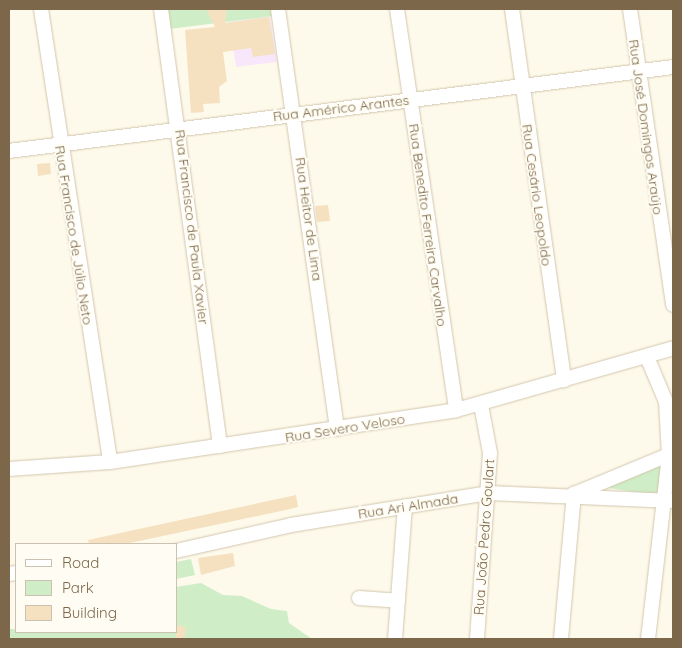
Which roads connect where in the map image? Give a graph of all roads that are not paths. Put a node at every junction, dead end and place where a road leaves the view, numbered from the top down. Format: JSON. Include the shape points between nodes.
{"nodes":[{"id":1,"x":41,"y":9,"type":"edge"},
{"id":2,"x":161,"y":9,"type":"edge"},
{"id":3,"x":278,"y":9,"type":"edge"},
{"id":4,"x":397,"y":9,"type":"edge"},
{"id":5,"x":512,"y":9,"type":"edge"},
{"id":6,"x":630,"y":9,"type":"edge"},
{"id":7,"x":673,"y":67,"type":"edge"},
{"id":8,"x":636,"y":71,"type":"junction"},
{"id":9,"x":520,"y":85,"type":"junction"},
{"id":10,"x":410,"y":99,"type":"junction"},
{"id":11,"x":294,"y":113,"type":"junction"},
{"id":12,"x":179,"y":128,"type":"junction"},
{"id":13,"x":60,"y":145,"type":"junction"},
{"id":14,"x":9,"y":152,"type":"edge"},
{"id":15,"x":673,"y":305,"type":"edge"},
{"id":16,"x":673,"y":348,"type":"edge"},
{"id":17,"x":647,"y":357,"type":"junction"},
{"id":18,"x":564,"y":380,"type":"junction"},
{"id":19,"x":481,"y":405,"type":"junction"},
{"id":20,"x":456,"y":410,"type":"junction"},
{"id":21,"x":336,"y":429,"type":"junction"},
{"id":22,"x":220,"y":446,"type":"junction"},
{"id":23,"x":671,"y":454,"type":"edge"},
{"id":24,"x":110,"y":462,"type":"junction"},
{"id":25,"x":9,"y":468,"type":"edge"},
{"id":26,"x":489,"y":493,"type":"junction"},
{"id":27,"x":574,"y":494,"type":"junction"},
{"id":28,"x":669,"y":501,"type":"edge"},
{"id":29,"x":404,"y":506,"type":"junction"},
{"id":30,"x":178,"y":551,"type":"edge"},
{"id":31,"x":359,"y":598,"type":"dead end"},
{"id":32,"x":398,"y":601,"type":"junction"},
{"id":33,"x":395,"y":639,"type":"edge"},
{"id":34,"x":478,"y":639,"type":"edge"},
{"id":35,"x":561,"y":639,"type":"edge"},
{"id":36,"x":648,"y":639,"type":"edge"}],
"edges":[{"from":1,"to":13,"type":"street","name":"Rua Francisco de Júlio Neto"},
{"from":2,"to":12,"type":"street","name":"Rua Francisco de Paula Xavier"},
{"from":3,"to":11,"type":"street","name":"Rua Heitor de Lima"},
{"from":4,"to":10,"type":"street","name":"Rua Benedito Ferreira Carvalho"},
{"from":5,"to":9,"type":"street","name":"Rua Cesário Leopoldo"},
{"from":6,"to":8,"type":"street","name":"Rua José Domingos Araújo"},
{"from":7,"to":8,"type":"street","name":"Rua Américo Arantes"},
{"from":8,"to":9,"type":"street","name":"Rua Américo Arantes"},
{"from":8,"to":15,"type":"street","name":"Rua José Domingos Araújo"},
{"from":9,"to":10,"type":"street","name":"Rua Américo Arantes"},
{"from":9,"to":18,"type":"street","name":"Rua Cesário Leopoldo"},
{"from":10,"to":11,"type":"street","name":"Rua Américo Arantes"},
{"from":10,"to":20,"type":"street","name":"Rua Benedito Ferreira Carvalho"},
{"from":11,"to":12,"type":"street","name":"Rua Américo Arantes"},
{"from":11,"to":21,"type":"street","name":"Rua Heitor de Lima"},
{"from":12,"to":13,"type":"street","name":"Rua Américo Arantes"},
{"from":12,"to":22,"type":"street","name":"Rua Francisco de Paula Xavier"},
{"from":13,"to":14,"type":"street","name":"Rua Américo Arantes"},
{"from":13,"to":24,"type":"street","name":"Rua Francisco de Júlio Neto"},
{"from":16,"to":17,"type":"street","name":"Rua Severo Veloso"},
{"from":17,"to":18,"type":"street","name":"Rua Severo Veloso"},
{"from":17,"to":23,"type":"street","via":[[666,402]]},
{"from":18,"to":19,"type":"street","name":"Rua Severo Veloso"},
{"from":19,"to":20,"type":"street","name":"Rua Severo Veloso"},
{"from":19,"to":26,"type":"street","name":"Rua João Pedro Goulart","via":[[490,453]]},
{"from":20,"to":21,"type":"street","name":"Rua Severo Veloso"},
{"from":21,"to":22,"type":"street","name":"Rua Severo Veloso"},
{"from":22,"to":24,"type":"street","name":"Rua Severo Veloso"},
{"from":23,"to":27,"type":"street"},
{"from":23,"to":28,"type":"street"},
{"from":24,"to":25,"type":"street","name":"Rua Severo Veloso"},
{"from":26,"to":27,"type":"street","name":"Rua Ari Almada"},
{"from":26,"to":29,"type":"street","name":"Rua Ari Almada"},
{"from":26,"to":34,"type":"street","name":"Rua João Pedro Goulart"},
{"from":27,"to":28,"type":"street","name":"Rua Ari Almada"},
{"from":27,"to":35,"type":"street"},
{"from":28,"to":36,"type":"street"},
{"from":29,"to":30,"type":"street","name":"Rua Ari Almada"},
{"from":29,"to":32,"type":"street"},
{"from":31,"to":32,"type":"street"},
{"from":32,"to":33,"type":"street"}]}
